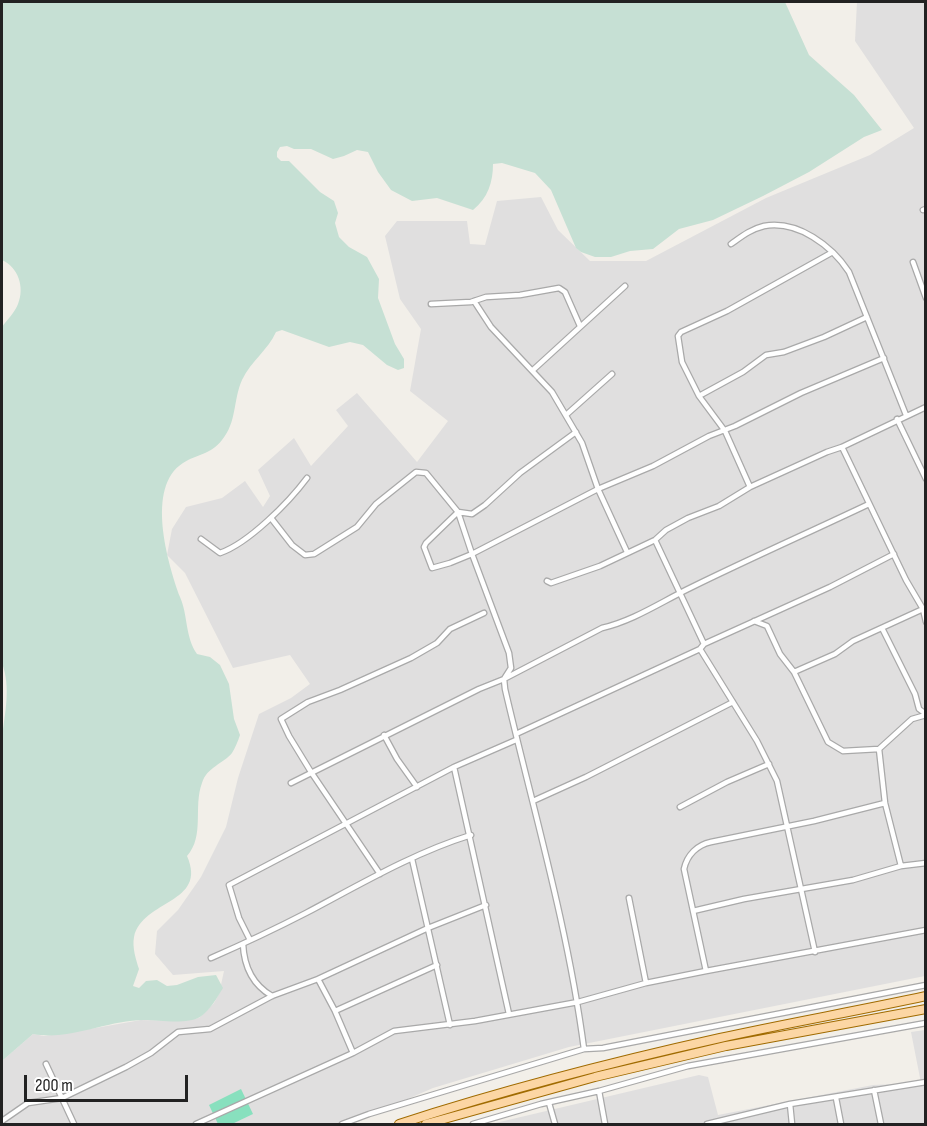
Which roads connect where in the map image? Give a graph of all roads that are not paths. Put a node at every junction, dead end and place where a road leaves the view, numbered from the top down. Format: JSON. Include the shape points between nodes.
{"nodes":[{"id":1,"x":731,"y":244,"type":"dead end"},
{"id":2,"x":831,"y":253,"type":"junction"},
{"id":3,"x":913,"y":262,"type":"dead end"},
{"id":4,"x":625,"y":286,"type":"dead end"},
{"id":5,"x":926,"y":298,"type":"edge"},
{"id":6,"x":474,"y":301,"type":"junction"},
{"id":7,"x":431,"y":304,"type":"dead end"},
{"id":8,"x":867,"y":317,"type":"junction"},
{"id":9,"x":580,"y":326,"type":"junction"},
{"id":10,"x":884,"y":358,"type":"junction"},
{"id":11,"x":533,"y":370,"type":"junction"},
{"id":12,"x":612,"y":374,"type":"dead end"},
{"id":13,"x":699,"y":396,"type":"junction"},
{"id":14,"x":926,"y":407,"type":"edge"},
{"id":15,"x":566,"y":415,"type":"junction"},
{"id":16,"x":906,"y":415,"type":"junction"},
{"id":17,"x":897,"y":419,"type":"junction"},
{"id":18,"x":725,"y":431,"type":"junction"},
{"id":19,"x":576,"y":432,"type":"junction"},
{"id":20,"x":842,"y":447,"type":"junction"},
{"id":21,"x":307,"y":478,"type":"dead end"},
{"id":22,"x":926,"y":479,"type":"edge"},
{"id":23,"x":750,"y":487,"type":"junction"},
{"id":24,"x":598,"y":489,"type":"junction"},
{"id":25,"x":869,"y":504,"type":"junction"},
{"id":26,"x":458,"y":512,"type":"junction"},
{"id":27,"x":271,"y":518,"type":"junction"},
{"id":28,"x":201,"y":539,"type":"dead end"},
{"id":29,"x":655,"y":540,"type":"junction"},
{"id":30,"x":627,"y":552,"type":"junction"},
{"id":31,"x":472,"y":554,"type":"junction"},
{"id":32,"x":894,"y":554,"type":"junction"},
{"id":33,"x":547,"y":581,"type":"dead end"},
{"id":34,"x":680,"y":593,"type":"junction"},
{"id":35,"x":923,"y":609,"type":"junction"},
{"id":36,"x":484,"y":613,"type":"dead end"},
{"id":37,"x":754,"y":621,"type":"junction"},
{"id":38,"x":926,"y":622,"type":"edge"},
{"id":39,"x":882,"y":628,"type":"junction"},
{"id":40,"x":704,"y":644,"type":"junction"},
{"id":41,"x":700,"y":649,"type":"junction"},
{"id":42,"x":794,"y":672,"type":"junction"},
{"id":43,"x":504,"y":679,"type":"junction"},
{"id":44,"x":733,"y":702,"type":"junction"},
{"id":45,"x":926,"y":714,"type":"edge"},
{"id":46,"x":384,"y":735,"type":"junction"},
{"id":47,"x":516,"y":737,"type":"junction"},
{"id":48,"x":879,"y":749,"type":"junction"},
{"id":49,"x":769,"y":764,"type":"junction"},
{"id":50,"x":454,"y":767,"type":"junction"},
{"id":51,"x":311,"y":772,"type":"junction"},
{"id":52,"x":291,"y":783,"type":"dead end"},
{"id":53,"x":417,"y":788,"type":"junction"},
{"id":54,"x":533,"y":801,"type":"junction"},
{"id":55,"x":885,"y":803,"type":"junction"},
{"id":56,"x":680,"y":807,"type":"dead end"},
{"id":57,"x":346,"y":823,"type":"junction"},
{"id":58,"x":787,"y":826,"type":"junction"},
{"id":59,"x":471,"y":835,"type":"junction"},
{"id":60,"x":412,"y":860,"type":"junction"},
{"id":61,"x":926,"y":863,"type":"edge"},
{"id":62,"x":901,"y":866,"type":"junction"},
{"id":63,"x":380,"y":874,"type":"junction"},
{"id":64,"x":802,"y":888,"type":"junction"},
{"id":65,"x":629,"y":898,"type":"dead end"},
{"id":66,"x":486,"y":905,"type":"junction"},
{"id":67,"x":693,"y":911,"type":"junction"},
{"id":68,"x":428,"y":928,"type":"junction"},
{"id":69,"x":926,"y":930,"type":"edge"},
{"id":70,"x":250,"y":940,"type":"junction"},
{"id":71,"x":243,"y":944,"type":"junction"},
{"id":72,"x":815,"y":952,"type":"junction"},
{"id":73,"x":211,"y":958,"type":"dead end"},
{"id":74,"x":436,"y":965,"type":"junction"},
{"id":75,"x":706,"y":971,"type":"junction"},
{"id":76,"x":318,"y":979,"type":"junction"},
{"id":77,"x":646,"y":983,"type":"junction"},
{"id":78,"x":926,"y":984,"type":"edge"},
{"id":79,"x":272,"y":996,"type":"junction"},
{"id":80,"x":926,"y":996,"type":"edge"},
{"id":81,"x":578,"y":1002,"type":"junction"},
{"id":82,"x":926,"y":1009,"type":"edge"},
{"id":83,"x":335,"y":1011,"type":"junction"},
{"id":84,"x":509,"y":1014,"type":"junction"},
{"id":85,"x":926,"y":1023,"type":"edge"},
{"id":86,"x":450,"y":1025,"type":"junction"},
{"id":87,"x":584,"y":1049,"type":"junction"},
{"id":88,"x":353,"y":1053,"type":"junction"},
{"id":89,"x":46,"y":1064,"type":"dead end"},
{"id":90,"x":633,"y":1068,"type":"junction"},
{"id":91,"x":636,"y":1081,"type":"junction"},
{"id":92,"x":926,"y":1082,"type":"edge"},
{"id":93,"x":874,"y":1090,"type":"junction"},
{"id":94,"x":599,"y":1091,"type":"junction"},
{"id":95,"x":62,"y":1098,"type":"junction"},
{"id":96,"x":836,"y":1098,"type":"junction"},
{"id":97,"x":549,"y":1103,"type":"junction"},
{"id":98,"x":790,"y":1104,"type":"junction"},
{"id":99,"x":2,"y":1121,"type":"edge"},
{"id":100,"x":472,"y":1124,"type":"edge"},
{"id":101,"x":74,"y":1125,"type":"edge"},
{"id":102,"x":196,"y":1125,"type":"edge"},
{"id":103,"x":342,"y":1125,"type":"edge"},
{"id":104,"x":399,"y":1125,"type":"edge"},
{"id":105,"x":426,"y":1125,"type":"edge"},
{"id":106,"x":555,"y":1125,"type":"edge"},
{"id":107,"x":605,"y":1125,"type":"edge"},
{"id":108,"x":707,"y":1125,"type":"edge"},
{"id":109,"x":792,"y":1125,"type":"edge"},
{"id":110,"x":841,"y":1125,"type":"edge"},
{"id":111,"x":881,"y":1125,"type":"edge"}],
"edges":[{"from":1,"to":2,"type":"street","via":[[757,228],[775,226],[804,232],[820,240]]},
{"from":2,"to":8,"type":"street","via":[[849,272]]},
{"from":2,"to":13,"type":"street","via":[[681,332],[678,336],[682,362]]},
{"from":3,"to":5,"type":"street"},
{"from":4,"to":9,"type":"street"},
{"from":6,"to":7,"type":"street"},
{"from":6,"to":9,"type":"street","via":[[559,288],[565,292]]},
{"from":6,"to":11,"type":"street","via":[[491,327]]},
{"from":8,"to":10,"type":"street"},
{"from":8,"to":13,"type":"street","via":[[824,337],[766,355]]},
{"from":9,"to":11,"type":"street"},
{"from":10,"to":16,"type":"street"},
{"from":10,"to":18,"type":"street"},
{"from":11,"to":15,"type":"street"},
{"from":12,"to":15,"type":"street"},
{"from":13,"to":18,"type":"street"},
{"from":14,"to":16,"type":"street"},
{"from":15,"to":19,"type":"street"},
{"from":16,"to":17,"type":"street"},
{"from":17,"to":20,"type":"street"},
{"from":17,"to":22,"type":"street"},
{"from":18,"to":23,"type":"street"},
{"from":18,"to":24,"type":"street"},
{"from":19,"to":24,"type":"street"},
{"from":19,"to":26,"type":"street","via":[[472,514]]},
{"from":20,"to":23,"type":"street"},
{"from":20,"to":25,"type":"street"},
{"from":21,"to":27,"type":"street"},
{"from":23,"to":29,"type":"street","via":[[666,530]]},
{"from":24,"to":30,"type":"street"},
{"from":24,"to":31,"type":"street"},
{"from":25,"to":32,"type":"street"},
{"from":25,"to":34,"type":"street"},
{"from":26,"to":27,"type":"street","via":[[426,473],[416,472],[376,504],[357,527],[314,554],[305,555],[292,545]]},
{"from":26,"to":31,"type":"street"},
{"from":26,"to":31,"type":"street","via":[[425,543],[424,549],[433,568]]},
{"from":27,"to":28,"type":"street","via":[[221,553]]},
{"from":29,"to":30,"type":"street"},
{"from":29,"to":34,"type":"street"},
{"from":30,"to":33,"type":"street","via":[[600,566],[551,583]]},
{"from":31,"to":43,"type":"street","via":[[508,653],[511,668]]},
{"from":32,"to":35,"type":"street"},
{"from":32,"to":37,"type":"street"},
{"from":34,"to":40,"type":"street"},
{"from":34,"to":43,"type":"street"},
{"from":35,"to":38,"type":"street"},
{"from":35,"to":39,"type":"street"},
{"from":36,"to":51,"type":"street","via":[[450,629],[434,645],[411,658],[282,717]]},
{"from":37,"to":40,"type":"street"},
{"from":37,"to":42,"type":"street","via":[[767,626]]},
{"from":39,"to":42,"type":"street"},
{"from":39,"to":45,"type":"street","via":[[919,709]]},
{"from":40,"to":41,"type":"street"},
{"from":41,"to":44,"type":"street"},
{"from":41,"to":47,"type":"street"},
{"from":42,"to":48,"type":"street","via":[[828,742],[843,752]]},
{"from":43,"to":46,"type":"street"},
{"from":43,"to":47,"type":"street"},
{"from":44,"to":49,"type":"street"},
{"from":44,"to":54,"type":"street"},
{"from":45,"to":48,"type":"street","via":[[912,719]]},
{"from":46,"to":51,"type":"street"},
{"from":46,"to":53,"type":"street"},
{"from":47,"to":50,"type":"street"},
{"from":47,"to":54,"type":"street"},
{"from":48,"to":55,"type":"street"},
{"from":49,"to":56,"type":"street"},
{"from":49,"to":58,"type":"street"},
{"from":50,"to":53,"type":"street"},
{"from":50,"to":59,"type":"street"},
{"from":51,"to":52,"type":"street"},
{"from":51,"to":57,"type":"street"},
{"from":53,"to":57,"type":"street"},
{"from":54,"to":81,"type":"street"},
{"from":55,"to":58,"type":"street"},
{"from":55,"to":62,"type":"street"},
{"from":57,"to":63,"type":"street"},
{"from":57,"to":70,"type":"street","via":[[229,885]]},
{"from":58,"to":64,"type":"street"},
{"from":58,"to":67,"type":"street","via":[[703,843],[696,848],[684,869]]},
{"from":59,"to":60,"type":"street"},
{"from":59,"to":66,"type":"street"},
{"from":60,"to":63,"type":"street"},
{"from":60,"to":68,"type":"street"},
{"from":61,"to":62,"type":"street"},
{"from":62,"to":64,"type":"street","via":[[853,880]]},
{"from":63,"to":70,"type":"street"},
{"from":64,"to":67,"type":"street"},
{"from":64,"to":72,"type":"street"},
{"from":65,"to":77,"type":"street"},
{"from":66,"to":68,"type":"street"},
{"from":66,"to":84,"type":"street"},
{"from":67,"to":75,"type":"street"},
{"from":68,"to":74,"type":"street"},
{"from":68,"to":76,"type":"street"},
{"from":69,"to":72,"type":"street"},
{"from":70,"to":71,"type":"street"},
{"from":71,"to":73,"type":"street"},
{"from":71,"to":79,"type":"street","via":[[252,976],[260,989]]},
{"from":72,"to":75,"type":"street"},
{"from":74,"to":83,"type":"street"},
{"from":74,"to":86,"type":"street"},
{"from":75,"to":77,"type":"street"},
{"from":76,"to":79,"type":"street"},
{"from":76,"to":83,"type":"street"},
{"from":77,"to":81,"type":"street"},
{"from":78,"to":87,"type":"street"},
{"from":79,"to":95,"type":"street","via":[[210,1029],[182,1030],[130,1065]]},
{"from":80,"to":104,"type":"main road","via":[[627,1059]]},
{"from":81,"to":84,"type":"street"},
{"from":81,"to":87,"type":"street"},
{"from":82,"to":90,"type":"main road","via":[[726,1046]]},
{"from":83,"to":88,"type":"street"},
{"from":84,"to":86,"type":"street"},
{"from":85,"to":91,"type":"street","via":[[703,1063]]},
{"from":86,"to":88,"type":"street","via":[[394,1031]]},
{"from":87,"to":103,"type":"street"},
{"from":88,"to":102,"type":"street"},
{"from":89,"to":95,"type":"street"},
{"from":90,"to":91,"type":"street"},
{"from":90,"to":105,"type":"main road"},
{"from":91,"to":94,"type":"street"},
{"from":92,"to":93,"type":"street"},
{"from":93,"to":96,"type":"street"},
{"from":93,"to":111,"type":"street"},
{"from":94,"to":97,"type":"street"},
{"from":94,"to":107,"type":"street"},
{"from":95,"to":99,"type":"street","via":[[28,1103]]},
{"from":95,"to":101,"type":"street"},
{"from":96,"to":98,"type":"street"},
{"from":96,"to":110,"type":"street"},
{"from":97,"to":100,"type":"street"},
{"from":97,"to":106,"type":"street"},
{"from":98,"to":108,"type":"street"},
{"from":98,"to":109,"type":"street"}]}
